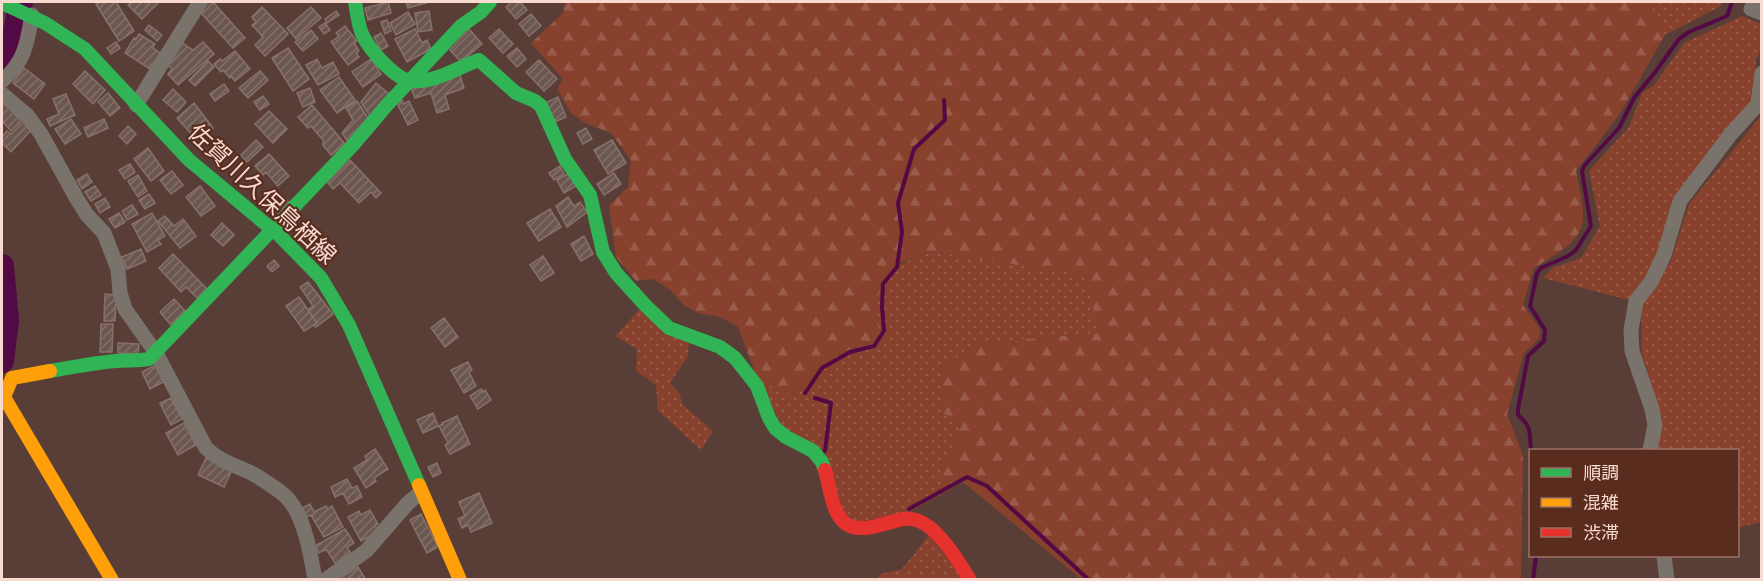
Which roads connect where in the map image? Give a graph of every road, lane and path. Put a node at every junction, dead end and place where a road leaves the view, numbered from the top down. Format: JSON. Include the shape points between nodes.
{"nodes":[{"id":1,"x":200,"y":2,"type":"edge"},
{"id":2,"x":355,"y":2,"type":"edge"},
{"id":3,"x":490,"y":2,"type":"edge"},
{"id":4,"x":1754,"y":2,"type":"edge"},
{"id":5,"x":2,"y":3,"type":"edge"},
{"id":6,"x":1761,"y":14,"type":"edge"},
{"id":7,"x":32,"y":15,"type":"junction"},
{"id":8,"x":1761,"y":73,"type":"edge"},
{"id":9,"x":2,"y":81,"type":"edge"},
{"id":10,"x":410,"y":81,"type":"junction"},
{"id":11,"x":2,"y":94,"type":"edge"},
{"id":12,"x":136,"y":105,"type":"junction"},
{"id":13,"x":273,"y":229,"type":"junction"},
{"id":14,"x":156,"y":353,"type":"junction"},
{"id":15,"x":1650,"y":449,"type":"edge"},
{"id":16,"x":421,"y":492,"type":"junction"},
{"id":17,"x":1664,"y":557,"type":"edge"},
{"id":18,"x":112,"y":579,"type":"edge"},
{"id":19,"x":315,"y":579,"type":"edge"},
{"id":20,"x":325,"y":579,"type":"edge"},
{"id":21,"x":460,"y":579,"type":"edge"},
{"id":22,"x":970,"y":579,"type":"edge"},
{"id":23,"x":1667,"y":579,"type":"edge"}],
"edges":[{"from":1,"to":12,"type":"street"},
{"from":2,"to":10,"type":"street","via":[[362,34],[370,47],[396,74]]},
{"from":3,"to":10,"type":"street","via":[[461,26]]},
{"from":4,"to":6,"type":"street","via":[[1751,9]]},
{"from":5,"to":7,"type":"street","name":"佐賀川久保鳥栖線"},
{"from":7,"to":9,"type":"street","via":[[26,49]]},
{"from":7,"to":12,"type":"street","name":"佐賀川久保鳥栖線","via":[[64,32],[84,49]]},
{"from":8,"to":15,"type":"street","via":[[1758,104],[1680,201],[1664,255],[1636,302],[1632,351],[1655,425]]},
{"from":10,"to":13,"type":"street"},
{"from":10,"to":22,"type":"street","via":[[439,76],[479,60],[518,94],[538,103],[564,158],[592,199],[605,258],[642,302],[668,327],[733,355],[757,387],[775,428],[822,461],[836,510],[850,527],[861,529],[908,518],[921,521],[963,566]]},
{"from":11,"to":14,"type":"street","via":[[27,115],[41,134],[76,199],[104,233],[118,269],[125,309]]},
{"from":12,"to":13,"type":"street","name":"佐賀川久保鳥栖線","via":[[206,176]]},
{"from":13,"to":14,"type":"street"},
{"from":13,"to":16,"type":"street","name":"佐賀川久保鳥栖線","via":[[298,252],[334,296]]},
{"from":14,"to":18,"type":"street","via":[[134,362],[84,365],[12,378],[4,398]]},
{"from":14,"to":19,"type":"street","via":[[206,448],[215,457],[280,491],[290,501],[310,551]]},
{"from":16,"to":20,"type":"street","via":[[366,551]]},
{"from":16,"to":21,"type":"street","name":"佐賀川久保鳥栖線"},
{"from":17,"to":23,"type":"street"}]}
